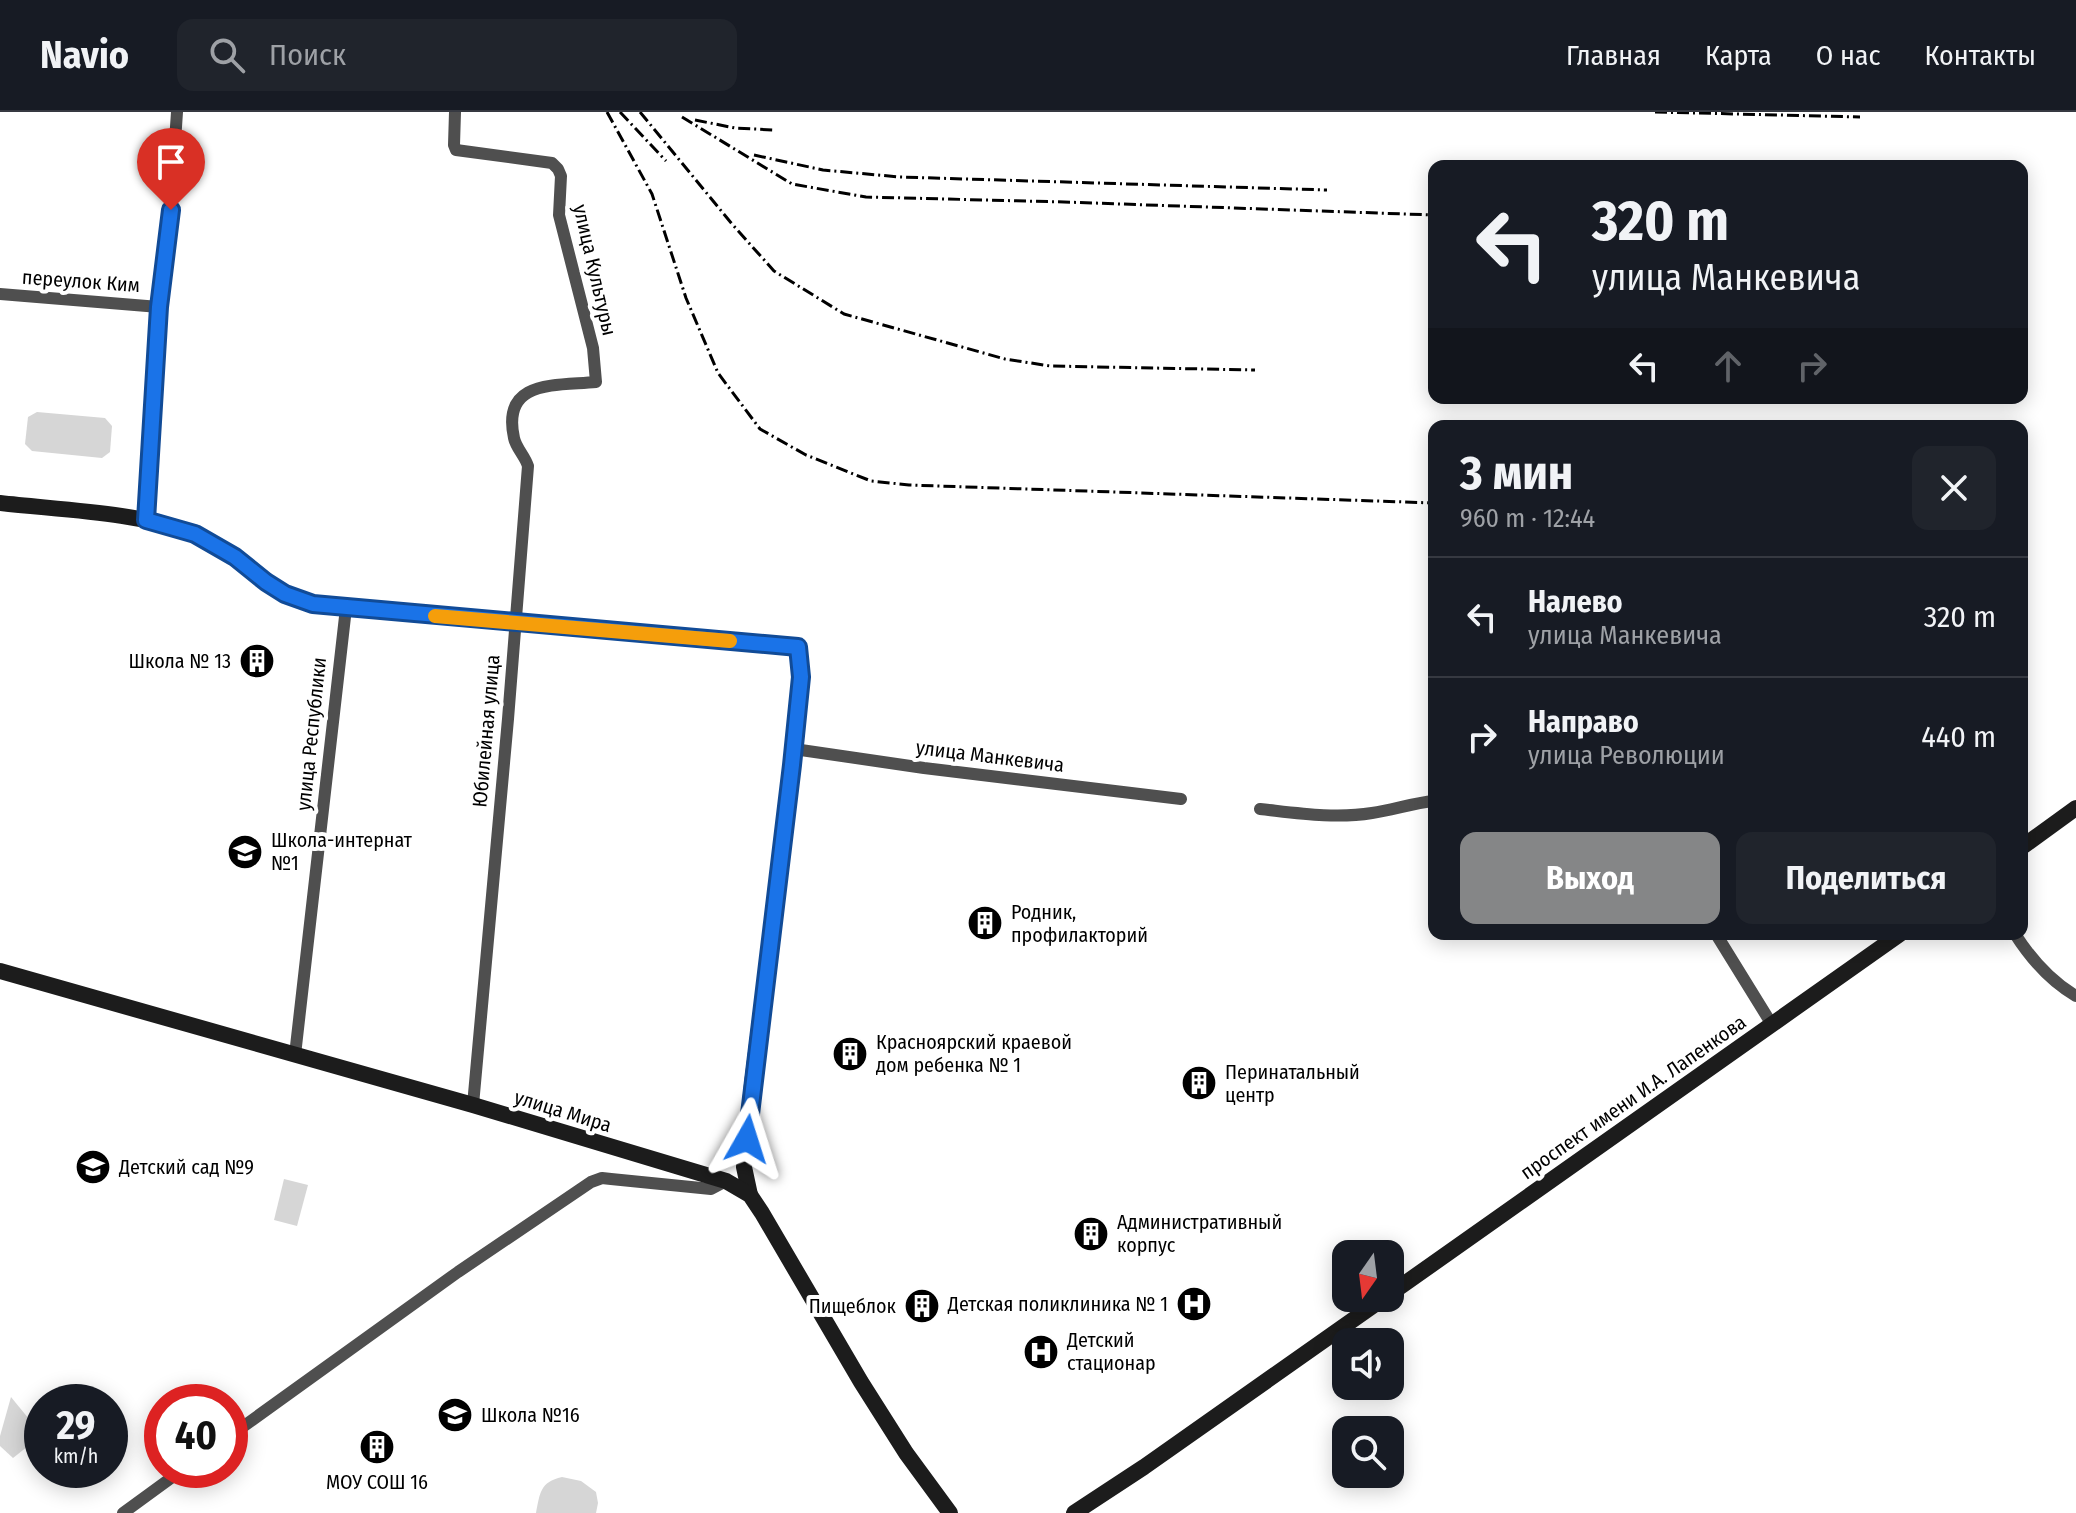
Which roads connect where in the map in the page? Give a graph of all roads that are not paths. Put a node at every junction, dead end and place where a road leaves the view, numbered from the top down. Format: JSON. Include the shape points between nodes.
{"nodes":[{"id":1,"x":177,"y":112,"type":"edge"},
{"id":2,"x":455,"y":112,"type":"edge"},
{"id":3,"x":0,"y":294,"type":"edge"},
{"id":4,"x":159,"y":307,"type":"junction"},
{"id":5,"x":550,"y":387,"type":"joint"},
{"id":6,"x":0,"y":503,"type":"edge"},
{"id":7,"x":146,"y":520,"type":"junction"},
{"id":8,"x":346,"y":608,"type":"junction"},
{"id":9,"x":515,"y":623,"type":"junction"},
{"id":10,"x":794,"y":749,"type":"junction"},
{"id":11,"x":1181,"y":799,"type":"dead end"},
{"id":12,"x":1428,"y":802,"type":"edge"},
{"id":13,"x":2076,"y":808,"type":"edge"},
{"id":14,"x":1260,"y":809,"type":"dead end"},
{"id":15,"x":2028,"y":843,"type":"edge"},
{"id":16,"x":1720,"y":940,"type":"edge"},
{"id":17,"x":1891,"y":940,"type":"edge"},
{"id":18,"x":2019,"y":940,"type":"edge"},
{"id":19,"x":0,"y":971,"type":"edge"},
{"id":20,"x":2076,"y":996,"type":"edge"},
{"id":21,"x":1771,"y":1023,"type":"junction"},
{"id":22,"x":295,"y":1055,"type":"junction"},
{"id":23,"x":473,"y":1105,"type":"junction"},
{"id":24,"x":726,"y":1181,"type":"junction"},
{"id":25,"x":750,"y":1195,"type":"junction"},
{"id":26,"x":1404,"y":1284,"type":"edge"},
{"id":27,"x":1364,"y":1312,"type":"edge"},
{"id":28,"x":248,"y":1423,"type":"edge"},
{"id":29,"x":157,"y":1488,"type":"edge"},
{"id":30,"x":123,"y":1513,"type":"edge"},
{"id":31,"x":950,"y":1513,"type":"edge"},
{"id":32,"x":1074,"y":1513,"type":"edge"}],
"edges":[{"from":1,"to":4,"type":"street"},
{"from":2,"to":5,"type":"street","name":"улица Культуры","via":[[456,150],[552,163],[561,176],[559,215],[593,348],[596,382]]},
{"from":3,"to":4,"type":"street","name":"переулок Ким"},
{"from":4,"to":7,"type":"street"},
{"from":5,"to":9,"type":"street","name":"Юбилейная улица","via":[[528,390],[514,407],[514,438],[528,466]]},
{"from":6,"to":7,"type":"street"},
{"from":7,"to":8,"type":"street","via":[[195,534],[285,594]]},
{"from":8,"to":9,"type":"street"},
{"from":8,"to":22,"type":"street","name":"улица Республики"},
{"from":9,"to":10,"type":"street","via":[[798,647],[801,677]]},
{"from":9,"to":23,"type":"street","name":"Юбилейная улица"},
{"from":10,"to":11,"type":"street","name":"улица Манкевича"},
{"from":10,"to":25,"type":"street","via":[[744,1167]]},
{"from":12,"to":14,"type":"street","via":[[1329,816]]},
{"from":13,"to":15,"type":"street"},
{"from":16,"to":21,"type":"street"},
{"from":17,"to":21,"type":"street","name":"проспект имени И.А. Лапенкова"},
{"from":18,"to":20,"type":"street","via":[[2047,974]]},
{"from":19,"to":22,"type":"street","name":"улица Мира"},
{"from":21,"to":26,"type":"street","name":"проспект имени И.А. Лапенкова"},
{"from":22,"to":23,"type":"street","name":"улица Мира"},
{"from":23,"to":24,"type":"street","name":"улица Мира"},
{"from":24,"to":25,"type":"street","name":"улица Мира"},
{"from":24,"to":28,"type":"street","via":[[711,1189],[602,1178],[591,1182]]},
{"from":25,"to":31,"type":"street","name":"улица Мира","via":[[891,1430]]},
{"from":27,"to":32,"type":"street"},
{"from":29,"to":30,"type":"street"}]}
